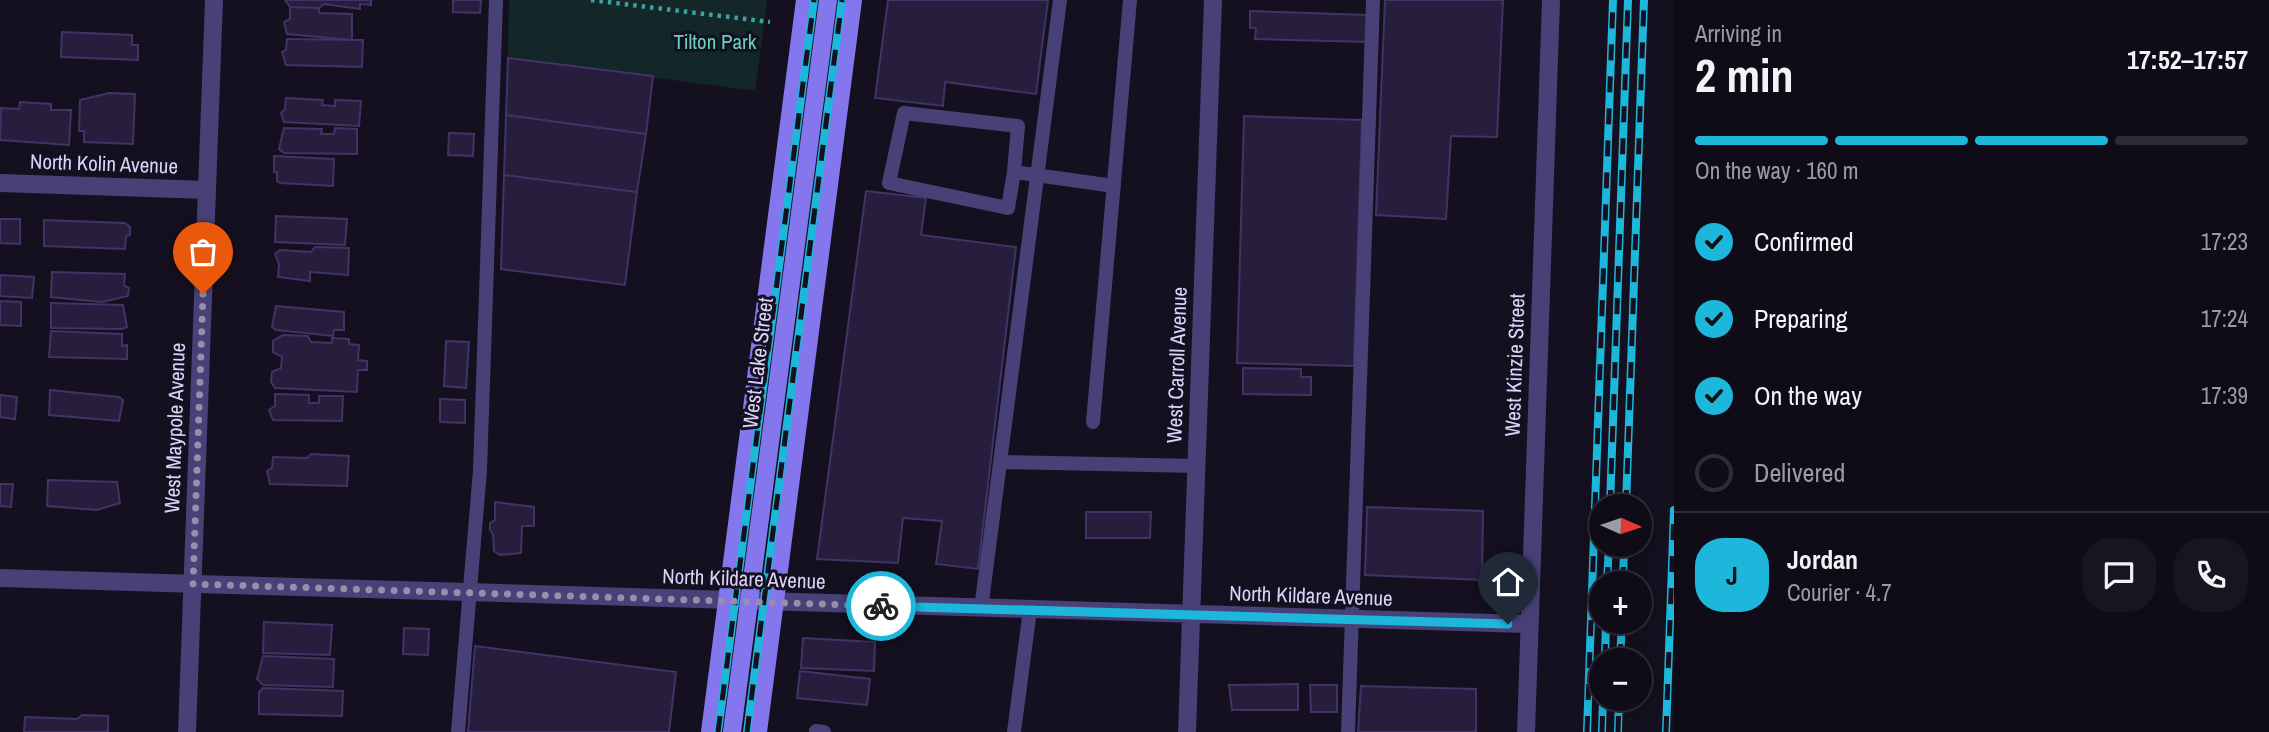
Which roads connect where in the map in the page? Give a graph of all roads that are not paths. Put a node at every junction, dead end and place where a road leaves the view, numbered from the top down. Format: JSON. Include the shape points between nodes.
{"nodes":[{"id":1,"x":214,"y":0,"type":"edge"},
{"id":2,"x":496,"y":0,"type":"edge"},
{"id":3,"x":805,"y":0,"type":"edge"},
{"id":4,"x":828,"y":0,"type":"edge"},
{"id":5,"x":853,"y":0,"type":"edge"},
{"id":6,"x":1060,"y":0,"type":"edge"},
{"id":7,"x":1130,"y":0,"type":"edge"},
{"id":8,"x":1213,"y":0,"type":"edge"},
{"id":9,"x":1373,"y":0,"type":"edge"},
{"id":10,"x":1551,"y":0,"type":"edge"},
{"id":11,"x":1014,"y":172,"type":"junction"},
{"id":12,"x":1037,"y":175,"type":"junction"},
{"id":13,"x":0,"y":183,"type":"edge"},
{"id":14,"x":1114,"y":186,"type":"junction"},
{"id":15,"x":207,"y":190,"type":"junction"},
{"id":16,"x":1093,"y":422,"type":"dead end"},
{"id":17,"x":1000,"y":462,"type":"junction"},
{"id":18,"x":1197,"y":466,"type":"junction"},
{"id":19,"x":0,"y":578,"type":"edge"},
{"id":20,"x":193,"y":584,"type":"junction"},
{"id":21,"x":471,"y":593,"type":"junction"},
{"id":22,"x":727,"y":601,"type":"junction"},
{"id":23,"x":750,"y":601,"type":"junction"},
{"id":24,"x":774,"y":603,"type":"junction"},
{"id":25,"x":981,"y":609,"type":"junction"},
{"id":26,"x":1030,"y":610,"type":"junction"},
{"id":27,"x":1191,"y":615,"type":"junction"},
{"id":28,"x":1352,"y":620,"type":"junction"},
{"id":29,"x":1529,"y":624,"type":"junction"},
{"id":30,"x":187,"y":732,"type":"edge"},
{"id":31,"x":458,"y":732,"type":"edge"},
{"id":32,"x":710,"y":732,"type":"edge"},
{"id":33,"x":732,"y":732,"type":"edge"},
{"id":34,"x":758,"y":732,"type":"edge"},
{"id":35,"x":1014,"y":732,"type":"edge"},
{"id":36,"x":1187,"y":732,"type":"edge"},
{"id":37,"x":1349,"y":732,"type":"edge"},
{"id":38,"x":1526,"y":732,"type":"edge"}],
"edges":[{"from":1,"to":15,"type":"street","name":"West Maypole Avenue"},
{"from":2,"to":21,"type":"lane","via":[[480,470]]},
{"from":3,"to":22,"type":"main road","name":"West Lake Street"},
{"from":4,"to":23,"type":"main road","name":"West Lake Street"},
{"from":5,"to":24,"type":"main road"},
{"from":6,"to":12,"type":"lane"},
{"from":7,"to":14,"type":"lane"},
{"from":8,"to":18,"type":"street","name":"West Carroll Avenue"},
{"from":9,"to":28,"type":"lane"},
{"from":10,"to":29,"type":"street","name":"West Kinzie Street"},
{"from":11,"to":11,"type":"lane","via":[[1018,126],[904,113],[889,183],[1008,208]]},
{"from":11,"to":12,"type":"lane"},
{"from":12,"to":14,"type":"lane"},
{"from":12,"to":17,"type":"lane"},
{"from":13,"to":15,"type":"street","name":"North Kolin Avenue"},
{"from":14,"to":16,"type":"lane"},
{"from":15,"to":20,"type":"street","name":"West Maypole Avenue"},
{"from":17,"to":18,"type":"lane"},
{"from":17,"to":25,"type":"lane"},
{"from":18,"to":27,"type":"street","name":"West Carroll Avenue"},
{"from":19,"to":20,"type":"street","name":"North Kildare Avenue"},
{"from":20,"to":21,"type":"street","name":"North Kildare Avenue"},
{"from":20,"to":30,"type":"street","name":"West Maypole Avenue"},
{"from":21,"to":22,"type":"street","name":"North Kildare Avenue"},
{"from":21,"to":31,"type":"lane"},
{"from":22,"to":23,"type":"street","name":"North Kildare Avenue"},
{"from":22,"to":32,"type":"main road","name":"West Lake Street"},
{"from":23,"to":24,"type":"street","name":"North Kildare Avenue"},
{"from":23,"to":33,"type":"main road","name":"West Lake Street"},
{"from":24,"to":25,"type":"street","name":"North Kildare Avenue"},
{"from":24,"to":34,"type":"main road"},
{"from":25,"to":26,"type":"street","name":"North Kildare Avenue"},
{"from":26,"to":27,"type":"street","name":"North Kildare Avenue"},
{"from":26,"to":35,"type":"lane"},
{"from":27,"to":28,"type":"street","name":"North Kildare Avenue"},
{"from":27,"to":36,"type":"street","name":"West Carroll Avenue"},
{"from":28,"to":29,"type":"street","name":"North Kildare Avenue"},
{"from":28,"to":37,"type":"lane"},
{"from":29,"to":38,"type":"street","name":"West Kinzie Street"}]}
